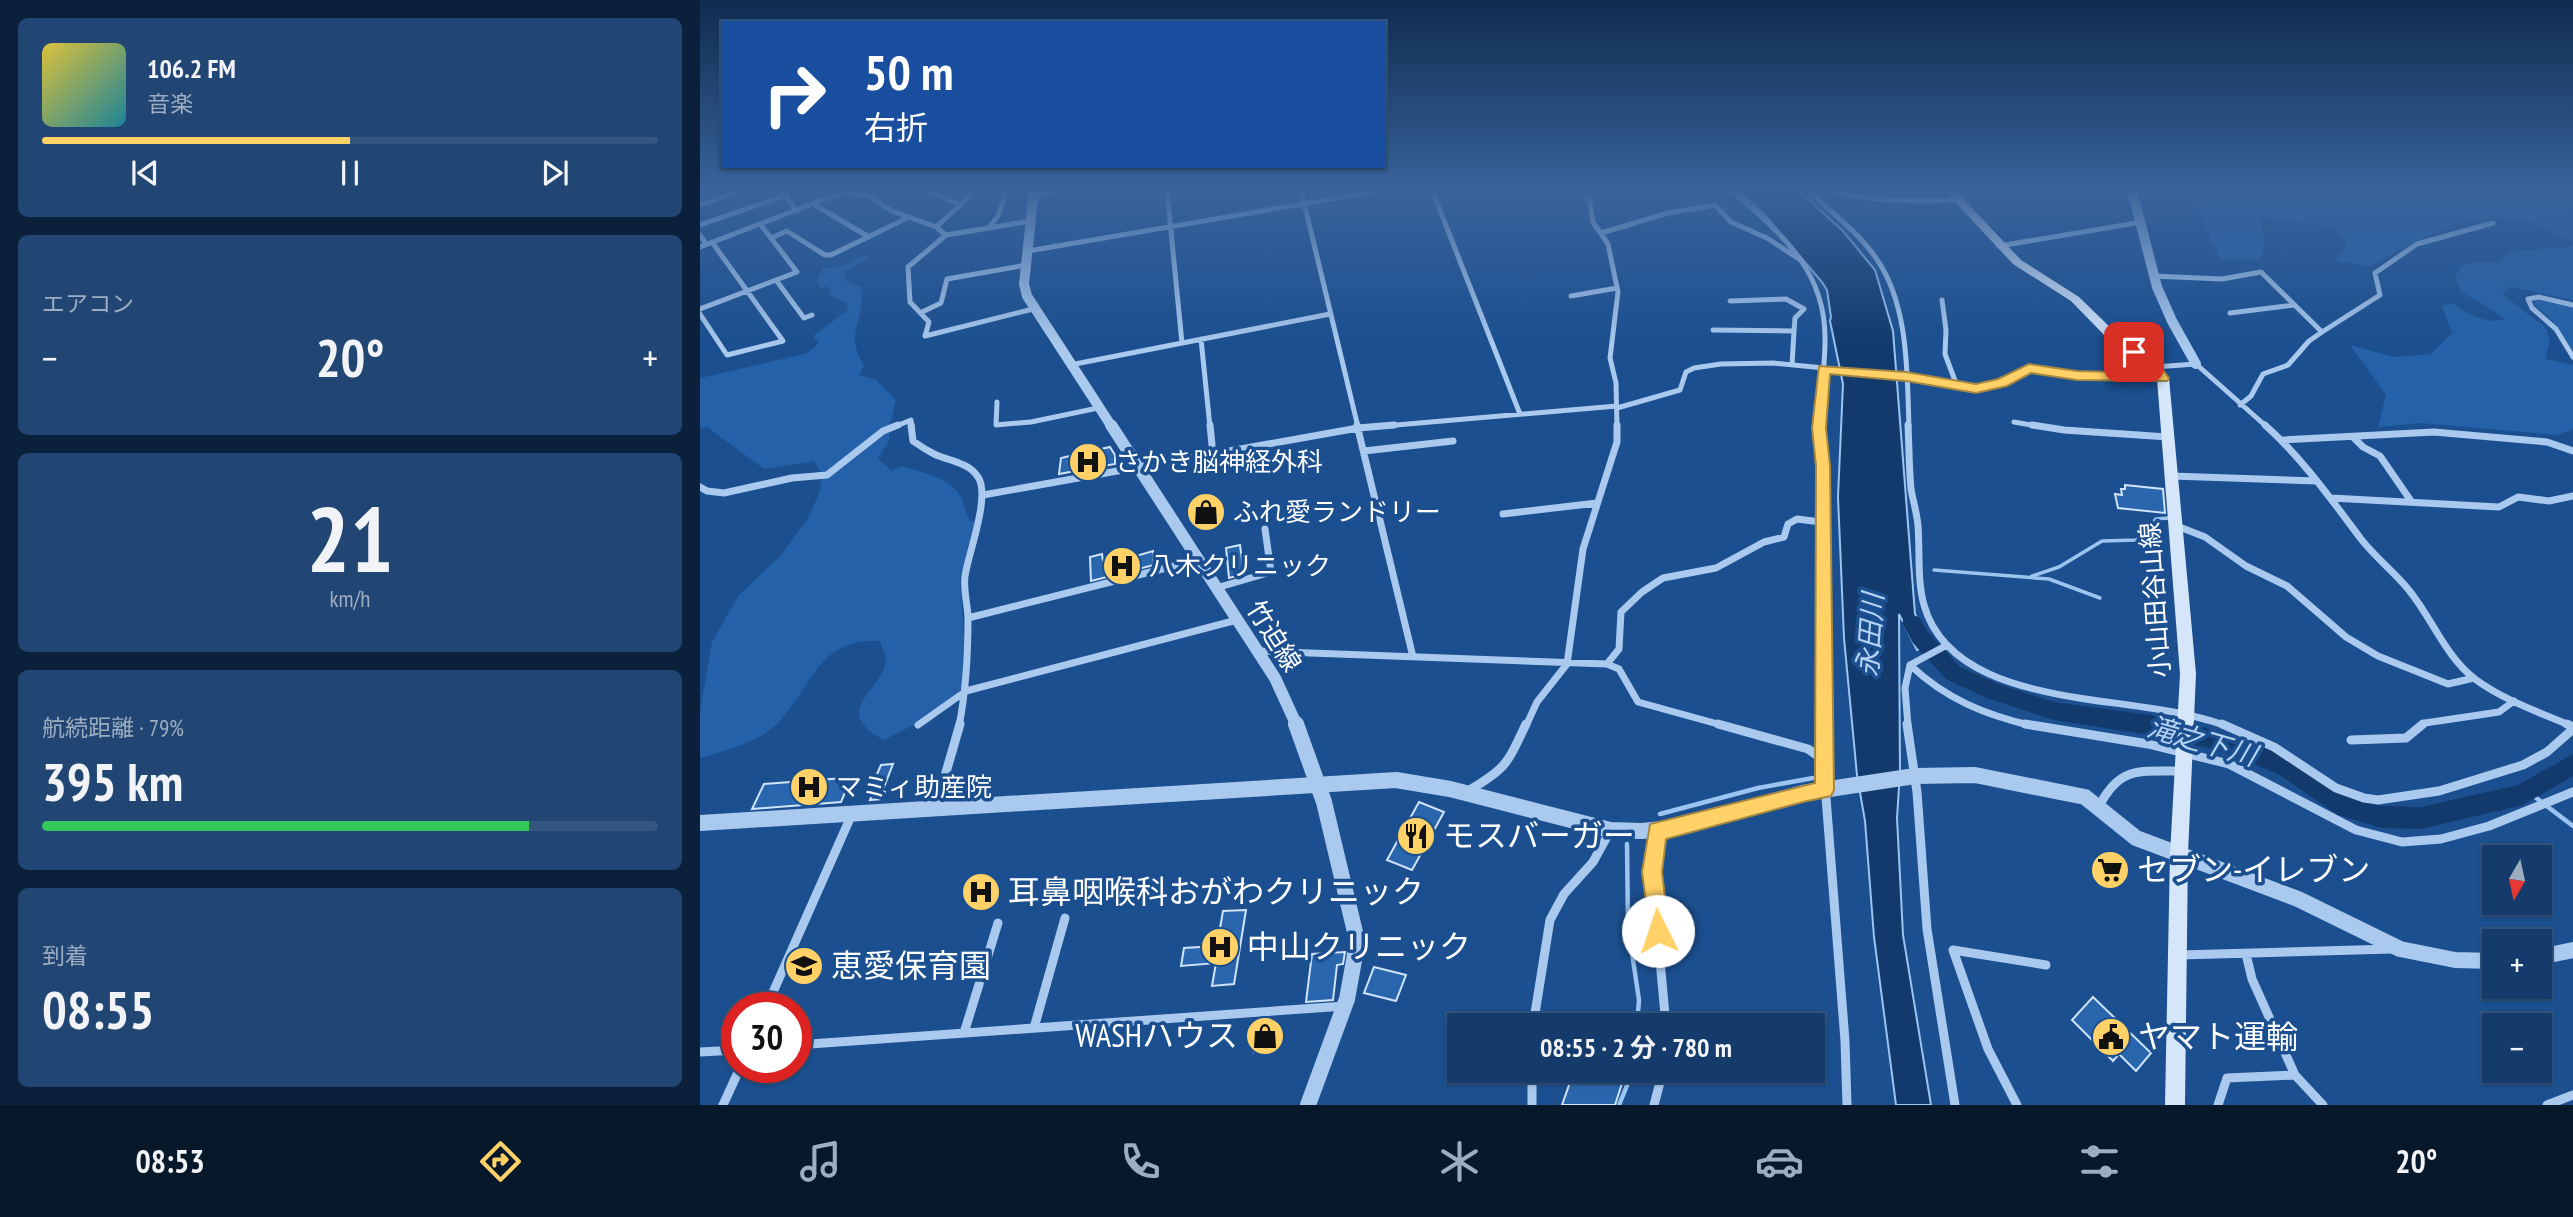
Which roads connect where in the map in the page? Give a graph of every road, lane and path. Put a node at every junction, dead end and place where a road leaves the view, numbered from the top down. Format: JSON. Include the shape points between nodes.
{"nodes":[{"id":1,"x":774,"y":242,"type":"edge"},
{"id":2,"x":804,"y":242,"type":"edge"},
{"id":3,"x":859,"y":242,"type":"edge"},
{"id":4,"x":938,"y":242,"type":"edge"},
{"id":5,"x":1029,"y":242,"type":"edge"},
{"id":6,"x":1103,"y":242,"type":"edge"},
{"id":7,"x":1172,"y":242,"type":"edge"},
{"id":8,"x":1313,"y":242,"type":"edge"},
{"id":9,"x":1452,"y":242,"type":"edge"},
{"id":10,"x":1606,"y":242,"type":"edge"},
{"id":11,"x":1773,"y":242,"type":"edge"},
{"id":12,"x":1783,"y":242,"type":"edge"},
{"id":13,"x":1859,"y":242,"type":"edge"},
{"id":14,"x":1995,"y":242,"type":"edge"},
{"id":15,"x":2026,"y":242,"type":"edge"},
{"id":16,"x":2147,"y":242,"type":"edge"},
{"id":17,"x":2426,"y":242,"type":"edge"},
{"id":18,"x":706,"y":244,"type":"edge"},
{"id":19,"x":1999,"y":246,"type":"junction"},
{"id":20,"x":1027,"y":258,"type":"junction"},
{"id":21,"x":1798,"y":259,"type":"junction"},
{"id":22,"x":2153,"y":276,"type":"junction"},
{"id":23,"x":776,"y":280,"type":"junction"},
{"id":24,"x":1617,"y":288,"type":"junction"},
{"id":25,"x":747,"y":291,"type":"junction"},
{"id":26,"x":1571,"y":296,"type":"dead end"},
{"id":27,"x":1942,"y":300,"type":"dead end"},
{"id":28,"x":1730,"y":302,"type":"dead end"},
{"id":29,"x":2294,"y":305,"type":"junction"},
{"id":30,"x":2573,"y":305,"type":"edge"},
{"id":31,"x":1033,"y":309,"type":"junction"},
{"id":32,"x":700,"y":311,"type":"edge"},
{"id":33,"x":922,"y":312,"type":"junction"},
{"id":34,"x":2230,"y":313,"type":"dead end"},
{"id":35,"x":1330,"y":314,"type":"junction"},
{"id":36,"x":812,"y":315,"type":"dead end"},
{"id":37,"x":1713,"y":330,"type":"dead end"},
{"id":38,"x":1794,"y":331,"type":"junction"},
{"id":39,"x":2322,"y":332,"type":"junction"},
{"id":40,"x":1201,"y":339,"type":"junction"},
{"id":41,"x":1182,"y":343,"type":"junction"},
{"id":42,"x":2573,"y":357,"type":"edge"},
{"id":43,"x":2196,"y":364,"type":"junction"},
{"id":44,"x":1070,"y":365,"type":"junction"},
{"id":45,"x":1792,"y":365,"type":"junction"},
{"id":46,"x":2154,"y":367,"type":"junction"},
{"id":47,"x":1825,"y":369,"type":"junction"},
{"id":48,"x":1906,"y":376,"type":"junction"},
{"id":49,"x":2162,"y":378,"type":"junction"},
{"id":50,"x":1957,"y":386,"type":"junction"},
{"id":51,"x":997,"y":402,"type":"dead end"},
{"id":52,"x":2240,"y":405,"type":"junction"},
{"id":53,"x":1617,"y":407,"type":"junction"},
{"id":54,"x":1098,"y":408,"type":"junction"},
{"id":55,"x":1520,"y":414,"type":"junction"},
{"id":56,"x":2014,"y":422,"type":"dead end"},
{"id":57,"x":1358,"y":428,"type":"junction"},
{"id":58,"x":2168,"y":437,"type":"junction"},
{"id":59,"x":2353,"y":437,"type":"junction"},
{"id":60,"x":2282,"y":440,"type":"junction"},
{"id":61,"x":1453,"y":441,"type":"dead end"},
{"id":62,"x":1364,"y":451,"type":"junction"},
{"id":63,"x":2571,"y":451,"type":"edge"},
{"id":64,"x":1213,"y":455,"type":"junction"},
{"id":65,"x":1138,"y":469,"type":"junction"},
{"id":66,"x":2172,"y":476,"type":"junction"},
{"id":67,"x":2317,"y":481,"type":"junction"},
{"id":68,"x":700,"y":486,"type":"edge"},
{"id":69,"x":983,"y":495,"type":"junction"},
{"id":70,"x":2573,"y":496,"type":"edge"},
{"id":71,"x":2331,"y":498,"type":"junction"},
{"id":72,"x":2411,"y":501,"type":"junction"},
{"id":73,"x":1597,"y":503,"type":"junction"},
{"id":74,"x":1503,"y":514,"type":"dead end"},
{"id":75,"x":1821,"y":522,"type":"junction"},
{"id":76,"x":2177,"y":526,"type":"junction"},
{"id":77,"x":1265,"y":529,"type":"dead end"},
{"id":78,"x":1198,"y":560,"type":"junction"},
{"id":79,"x":1216,"y":587,"type":"junction"},
{"id":80,"x":968,"y":618,"type":"junction"},
{"id":81,"x":1237,"y":620,"type":"junction"},
{"id":82,"x":1947,"y":645,"type":"junction"},
{"id":83,"x":1258,"y":651,"type":"junction"},
{"id":84,"x":1413,"y":657,"type":"junction"},
{"id":85,"x":1567,"y":664,"type":"junction"},
{"id":86,"x":1607,"y":664,"type":"junction"},
{"id":87,"x":1910,"y":666,"type":"junction"},
{"id":88,"x":2474,"y":678,"type":"junction"},
{"id":89,"x":966,"y":691,"type":"junction"},
{"id":90,"x":2514,"y":701,"type":"junction"},
{"id":91,"x":2185,"y":716,"type":"junction"},
{"id":92,"x":918,"y":725,"type":"dead end"},
{"id":93,"x":2573,"y":728,"type":"edge"},
{"id":94,"x":2351,"y":740,"type":"dead end"},
{"id":95,"x":2183,"y":749,"type":"junction"},
{"id":96,"x":1822,"y":764,"type":"junction"},
{"id":97,"x":2182,"y":771,"type":"junction"},
{"id":98,"x":1915,"y":776,"type":"junction"},
{"id":99,"x":1320,"y":783,"type":"junction"},
{"id":100,"x":1827,"y":790,"type":"junction"},
{"id":101,"x":2573,"y":792,"type":"edge"},
{"id":102,"x":1465,"y":793,"type":"junction"},
{"id":103,"x":2099,"y":806,"type":"junction"},
{"id":104,"x":935,"y":809,"type":"junction"},
{"id":105,"x":852,"y":814,"type":"junction"},
{"id":106,"x":700,"y":823,"type":"edge"},
{"id":107,"x":1610,"y":830,"type":"junction"},
{"id":108,"x":1657,"y":831,"type":"junction"},
{"id":109,"x":2179,"y":855,"type":"junction"},
{"id":110,"x":1065,"y":918,"type":"dead end"},
{"id":111,"x":998,"y":923,"type":"dead end"},
{"id":112,"x":2400,"y":949,"type":"junction"},
{"id":113,"x":2573,"y":950,"type":"edge"},
{"id":114,"x":2246,"y":954,"type":"junction"},
{"id":115,"x":2552,"y":954,"type":"edge"},
{"id":116,"x":2179,"y":956,"type":"junction"},
{"id":117,"x":2482,"y":961,"type":"edge"},
{"id":118,"x":2046,"y":965,"type":"dead end"},
{"id":119,"x":773,"y":992,"type":"edge"},
{"id":120,"x":1346,"y":1006,"type":"junction"},
{"id":121,"x":1535,"y":1013,"type":"edge"},
{"id":122,"x":1665,"y":1013,"type":"edge"},
{"id":123,"x":1034,"y":1028,"type":"junction"},
{"id":124,"x":964,"y":1033,"type":"junction"},
{"id":125,"x":812,"y":1044,"type":"edge"},
{"id":126,"x":721,"y":1051,"type":"edge"},
{"id":127,"x":700,"y":1052,"type":"edge"},
{"id":128,"x":2295,"y":1075,"type":"junction"},
{"id":129,"x":733,"y":1083,"type":"edge"},
{"id":130,"x":1531,"y":1083,"type":"edge"},
{"id":131,"x":1660,"y":1083,"type":"edge"},
{"id":132,"x":2573,"y":1095,"type":"edge"},
{"id":133,"x":723,"y":1105,"type":"edge"},
{"id":134,"x":1308,"y":1105,"type":"edge"},
{"id":135,"x":1532,"y":1105,"type":"edge"},
{"id":136,"x":1654,"y":1105,"type":"edge"},
{"id":137,"x":1847,"y":1105,"type":"edge"},
{"id":138,"x":1955,"y":1105,"type":"edge"},
{"id":139,"x":2017,"y":1105,"type":"edge"},
{"id":140,"x":2175,"y":1105,"type":"edge"},
{"id":141,"x":2218,"y":1105,"type":"edge"},
{"id":142,"x":2323,"y":1105,"type":"edge"},
{"id":143,"x":2547,"y":1105,"type":"edge"}],
"edges":[{"from":1,"to":23,"type":"street","via":[[797,272]]},
{"from":2,"to":3,"type":"street","via":[[825,255]]},
{"from":4,"to":33,"type":"street","via":[[908,267],[910,302]]},
{"from":5,"to":20,"type":"street","name":"竹迫線"},
{"from":6,"to":20,"type":"street"},
{"from":7,"to":41,"type":"street"},
{"from":8,"to":35,"type":"street"},
{"from":9,"to":55,"type":"street"},
{"from":10,"to":24,"type":"street"},
{"from":11,"to":21,"type":"street"},
{"from":12,"to":21,"type":"street"},
{"from":13,"to":48,"type":"street","via":[[1884,269],[1900,324]]},
{"from":14,"to":19,"type":"main road"},
{"from":15,"to":19,"type":"street"},
{"from":16,"to":22,"type":"street"},
{"from":17,"to":39,"type":"street","via":[[2375,273],[2380,295]]},
{"from":18,"to":25,"type":"street"},
{"from":19,"to":46,"type":"main road","via":[[2075,299],[2099,325]]},
{"from":20,"to":31,"type":"street","name":"竹迫線","via":[[1024,284]]},
{"from":20,"to":33,"type":"street","via":[[947,279],[941,303]]},
{"from":21,"to":47,"type":"street","via":[[1822,305]]},
{"from":22,"to":29,"type":"street","via":[[2247,278],[2262,272]]},
{"from":22,"to":43,"type":"street","via":[[2167,313]]},
{"from":23,"to":25,"type":"street"},
{"from":23,"to":36,"type":"street","via":[[804,318]]},
{"from":24,"to":26,"type":"street"},
{"from":24,"to":53,"type":"street","via":[[1610,358]]},
{"from":25,"to":32,"type":"street"},
{"from":25,"to":32,"type":"street","via":[[783,341],[727,355]]},
{"from":27,"to":50,"type":"street","via":[[1945,354]]},
{"from":28,"to":38,"type":"street","via":[[1786,299],[1804,309],[1795,318]]},
{"from":29,"to":34,"type":"street"},
{"from":29,"to":39,"type":"street"},
{"from":30,"to":42,"type":"street","via":[[2528,299],[2556,329]]},
{"from":31,"to":33,"type":"street","via":[[925,336],[929,322]]},
{"from":31,"to":44,"type":"street","name":"竹迫線"},
{"from":35,"to":40,"type":"street"},
{"from":35,"to":57,"type":"street"},
{"from":37,"to":38,"type":"street"},
{"from":38,"to":45,"type":"street"},
{"from":39,"to":52,"type":"street","via":[[2288,365],[2263,374]]},
{"from":40,"to":41,"type":"street"},
{"from":40,"to":64,"type":"street"},
{"from":41,"to":44,"type":"street"},
{"from":43,"to":46,"type":"street"},
{"from":43,"to":52,"type":"street"},
{"from":44,"to":54,"type":"street","name":"竹迫線"},
{"from":45,"to":47,"type":"street"},
{"from":45,"to":53,"type":"street","via":[[1756,362],[1694,368],[1686,372],[1680,390]]},
{"from":46,"to":49,"type":"main road"},
{"from":47,"to":48,"type":"street"},
{"from":47,"to":75,"type":"street","via":[[1819,428]]},
{"from":48,"to":50,"type":"street"},
{"from":48,"to":82,"type":"street","via":[[1920,580],[1927,614]]},
{"from":49,"to":50,"type":"street","via":[[2077,376],[2029,369],[2002,383],[1976,389]]},
{"from":49,"to":58,"type":"main road","name":"小山田谷山線"},
{"from":51,"to":54,"type":"street","via":[[996,425]]},
{"from":52,"to":60,"type":"street"},
{"from":53,"to":55,"type":"street"},
{"from":53,"to":73,"type":"street","via":[[1617,442]]},
{"from":54,"to":65,"type":"street","name":"竹迫線"},
{"from":55,"to":57,"type":"street"},
{"from":56,"to":58,"type":"street"},
{"from":57,"to":62,"type":"street"},
{"from":57,"to":64,"type":"street"},
{"from":58,"to":66,"type":"main road","name":"小山田谷山線"},
{"from":59,"to":60,"type":"street"},
{"from":59,"to":63,"type":"street","via":[[2434,432],[2547,442]]},
{"from":59,"to":72,"type":"street","via":[[2380,456]]},
{"from":60,"to":67,"type":"street"},
{"from":61,"to":62,"type":"street"},
{"from":62,"to":84,"type":"street"},
{"from":64,"to":65,"type":"street"},
{"from":65,"to":69,"type":"street"},
{"from":65,"to":78,"type":"street","name":"竹迫線"},
{"from":66,"to":67,"type":"street"},
{"from":66,"to":76,"type":"main road","name":"小山田谷山線"},
{"from":67,"to":71,"type":"street"},
{"from":68,"to":69,"type":"street","via":[[724,494],[827,475],[883,431],[911,420],[914,441],[967,466],[979,478]]},
{"from":69,"to":80,"type":"street","via":[[965,577]]},
{"from":70,"to":72,"type":"street","via":[[2549,501],[2518,497],[2499,507]]},
{"from":71,"to":72,"type":"street"},
{"from":71,"to":88,"type":"street","via":[[2362,541],[2409,590],[2446,648]]},
{"from":73,"to":74,"type":"street"},
{"from":73,"to":85,"type":"street","via":[[1583,549]]},
{"from":75,"to":86,"type":"street","via":[[1797,519],[1788,524],[1784,537],[1764,542],[1726,564],[1654,583],[1621,612],[1619,649]]},
{"from":75,"to":96,"type":"street"},
{"from":76,"to":88,"type":"street","via":[[2205,537],[2246,566],[2287,586],[2346,637],[2378,656],[2448,684]]},
{"from":76,"to":91,"type":"main road","name":"小山田谷山線","via":[[2186,624]]},
{"from":77,"to":79,"type":"street","via":[[1270,572]]},
{"from":78,"to":79,"type":"street","name":"竹迫線"},
{"from":78,"to":80,"type":"street"},
{"from":79,"to":81,"type":"street","name":"竹迫線"},
{"from":80,"to":89,"type":"street"},
{"from":81,"to":83,"type":"street","name":"竹迫線"},
{"from":81,"to":89,"type":"street"},
{"from":82,"to":87,"type":"street"},
{"from":82,"to":91,"type":"street","via":[[1982,670],[2040,691]]},
{"from":83,"to":84,"type":"street"},
{"from":83,"to":99,"type":"street","name":"竹迫線","via":[[1284,696]]},
{"from":84,"to":85,"type":"street"},
{"from":85,"to":86,"type":"street"},
{"from":85,"to":102,"type":"street","via":[[1537,702],[1508,764]]},
{"from":86,"to":96,"type":"street","via":[[1619,670],[1639,702],[1808,748]]},
{"from":87,"to":95,"type":"street","via":[[1963,704],[2014,723]]},
{"from":87,"to":98,"type":"street","via":[[1908,735]]},
{"from":88,"to":90,"type":"street"},
{"from":89,"to":92,"type":"street"},
{"from":89,"to":104,"type":"street","via":[[956,744]]},
{"from":90,"to":93,"type":"street"},
{"from":90,"to":94,"type":"street","via":[[2499,712],[2425,723],[2406,737]]},
{"from":91,"to":93,"type":"street","via":[[2272,745],[2359,798],[2378,800],[2438,791],[2533,761]]},
{"from":91,"to":95,"type":"main road","name":"小山田谷山線"},
{"from":95,"to":97,"type":"main road","name":"小山田谷山線"},
{"from":95,"to":101,"type":"street","via":[[2253,774],[2337,823],[2385,839],[2427,841],[2465,834]]},
{"from":96,"to":100,"type":"street"},
{"from":97,"to":103,"type":"street","via":[[2120,779]]},
{"from":97,"to":109,"type":"main road","name":"小山田谷山線"},
{"from":98,"to":100,"type":"street"},
{"from":98,"to":103,"type":"street","via":[[1975,775],[2085,797]]},
{"from":98,"to":138,"type":"street","via":[[1925,916]]},
{"from":99,"to":102,"type":"street","via":[[1396,780]]},
{"from":99,"to":104,"type":"street"},
{"from":99,"to":120,"type":"street","name":"竹迫線","via":[[1355,932],[1355,973]]},
{"from":100,"to":108,"type":"street"},
{"from":100,"to":137,"type":"street"},
{"from":102,"to":107,"type":"street"},
{"from":103,"to":109,"type":"street","via":[[2136,838]]},
{"from":104,"to":105,"type":"street"},
{"from":105,"to":106,"type":"street"},
{"from":105,"to":119,"type":"street"},
{"from":107,"to":108,"type":"street"},
{"from":107,"to":121,"type":"street","via":[[1593,862],[1560,900],[1550,920]]},
{"from":108,"to":122,"type":"street","via":[[1652,872]]},
{"from":109,"to":112,"type":"street","via":[[2298,899]]},
{"from":109,"to":116,"type":"main road","name":"小山田谷山線"},
{"from":110,"to":123,"type":"street"},
{"from":111,"to":124,"type":"street"},
{"from":112,"to":114,"type":"street"},
{"from":112,"to":117,"type":"street"},
{"from":113,"to":115,"type":"street"},
{"from":114,"to":116,"type":"street"},
{"from":114,"to":128,"type":"street","via":[[2252,979]]},
{"from":116,"to":140,"type":"main road","name":"小山田谷山線"},
{"from":118,"to":139,"type":"street","via":[[1953,950],[1976,1026]]},
{"from":120,"to":123,"type":"street"},
{"from":120,"to":134,"type":"street","name":"竹迫線"},
{"from":123,"to":124,"type":"street"},
{"from":124,"to":125,"type":"street"},
{"from":126,"to":127,"type":"street"},
{"from":128,"to":141,"type":"street","via":[[2227,1078]]},
{"from":128,"to":142,"type":"street"},
{"from":129,"to":133,"type":"street"},
{"from":130,"to":135,"type":"street"},
{"from":131,"to":136,"type":"street"},
{"from":132,"to":143,"type":"street"}]}
